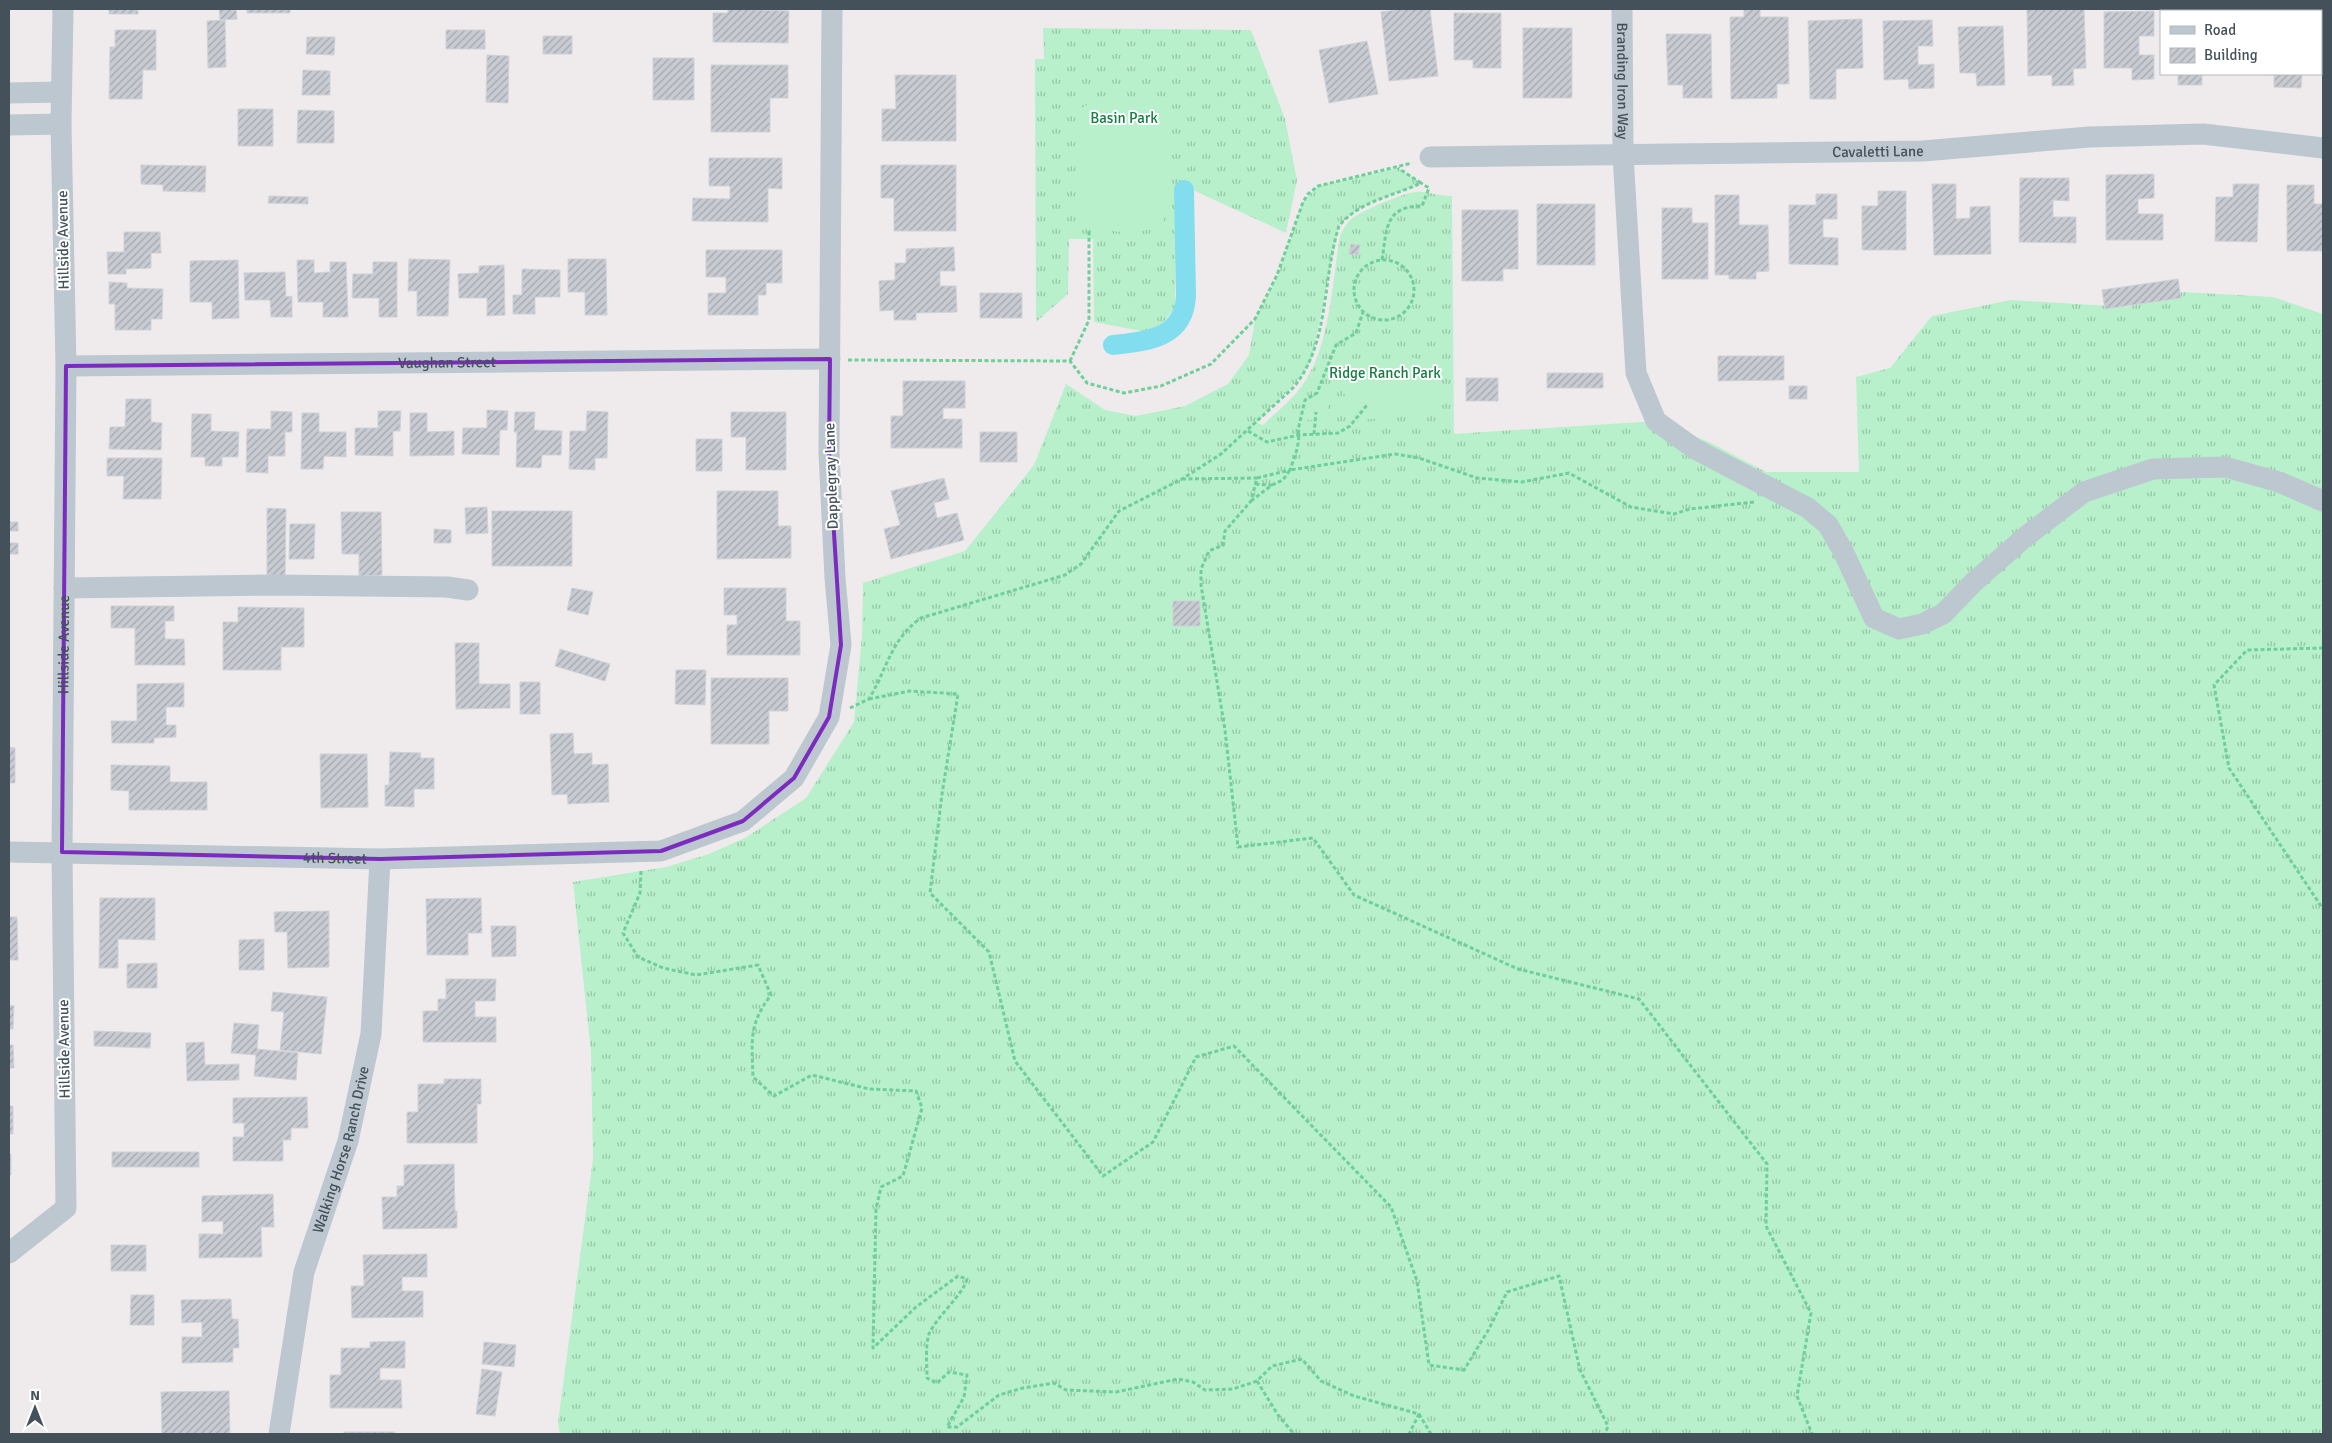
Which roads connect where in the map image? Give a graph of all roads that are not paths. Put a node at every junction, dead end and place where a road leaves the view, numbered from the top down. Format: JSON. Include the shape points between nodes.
{"nodes":[{"id":1,"x":63,"y":9,"type":"edge"},
{"id":2,"x":832,"y":9,"type":"edge"},
{"id":3,"x":1622,"y":9,"type":"edge"},
{"id":4,"x":61,"y":92,"type":"junction"},
{"id":5,"x":9,"y":93,"type":"edge"},
{"id":6,"x":9,"y":124,"type":"edge"},
{"id":7,"x":61,"y":124,"type":"junction"},
{"id":8,"x":2323,"y":148,"type":"edge"},
{"id":9,"x":1623,"y":155,"type":"junction"},
{"id":10,"x":1430,"y":157,"type":"road end"},
{"id":11,"x":830,"y":359,"type":"junction"},
{"id":12,"x":66,"y":366,"type":"junction"},
{"id":13,"x":2323,"y":501,"type":"edge"},
{"id":14,"x":64,"y":588,"type":"junction"},
{"id":15,"x":468,"y":590,"type":"dead end"},
{"id":16,"x":652,"y":851,"type":"joint"},
{"id":17,"x":9,"y":852,"type":"edge"},
{"id":18,"x":62,"y":852,"type":"junction"},
{"id":19,"x":380,"y":860,"type":"junction"},
{"id":20,"x":9,"y":1253,"type":"edge"},
{"id":21,"x":279,"y":1434,"type":"edge"}],
"edges":[{"from":1,"to":4,"type":"street","name":"Hillside Avenue"},
{"from":2,"to":11,"type":"street","name":"Dapplegray Lane"},
{"from":3,"to":9,"type":"street","name":"Branding Iron Way"},
{"from":4,"to":5,"type":"street"},
{"from":4,"to":7,"type":"street","name":"Hillside Avenue"},
{"from":6,"to":7,"type":"street"},
{"from":7,"to":12,"type":"street","name":"Hillside Avenue"},
{"from":8,"to":9,"type":"street","name":"Cavaletti Lane","via":[[2203,134],[2089,136],[1923,151]]},
{"from":9,"to":10,"type":"street","name":"Cavaletti Lane"},
{"from":9,"to":13,"type":"street","name":"Branding Iron Way","via":[[1636,373],[1656,421],[1695,449],[1808,508],[1828,525],[1874,618],[1899,629],[1922,624],[1943,614],[2025,537],[2084,492],[2153,468],[2224,467],[2279,482]]},
{"from":11,"to":12,"type":"street","name":"Vaughan Street"},
{"from":11,"to":16,"type":"street","name":"Dapplegray Lane","via":[[829,453],[841,645],[829,717],[794,778],[742,821]]},
{"from":12,"to":14,"type":"street","name":"Hillside Avenue"},
{"from":14,"to":15,"type":"street","via":[[274,585]]},
{"from":14,"to":18,"type":"street","name":"Hillside Avenue"},
{"from":16,"to":19,"type":"street","name":"4th Street"},
{"from":17,"to":18,"type":"street","name":"4th Street"},
{"from":18,"to":19,"type":"street","name":"4th Street"},
{"from":18,"to":20,"type":"street","name":"Hillside Avenue","via":[[66,1208]]},
{"from":19,"to":21,"type":"street","name":"Walking Horse Ranch Drive","via":[[371,1034],[348,1141],[304,1272]]}]}
